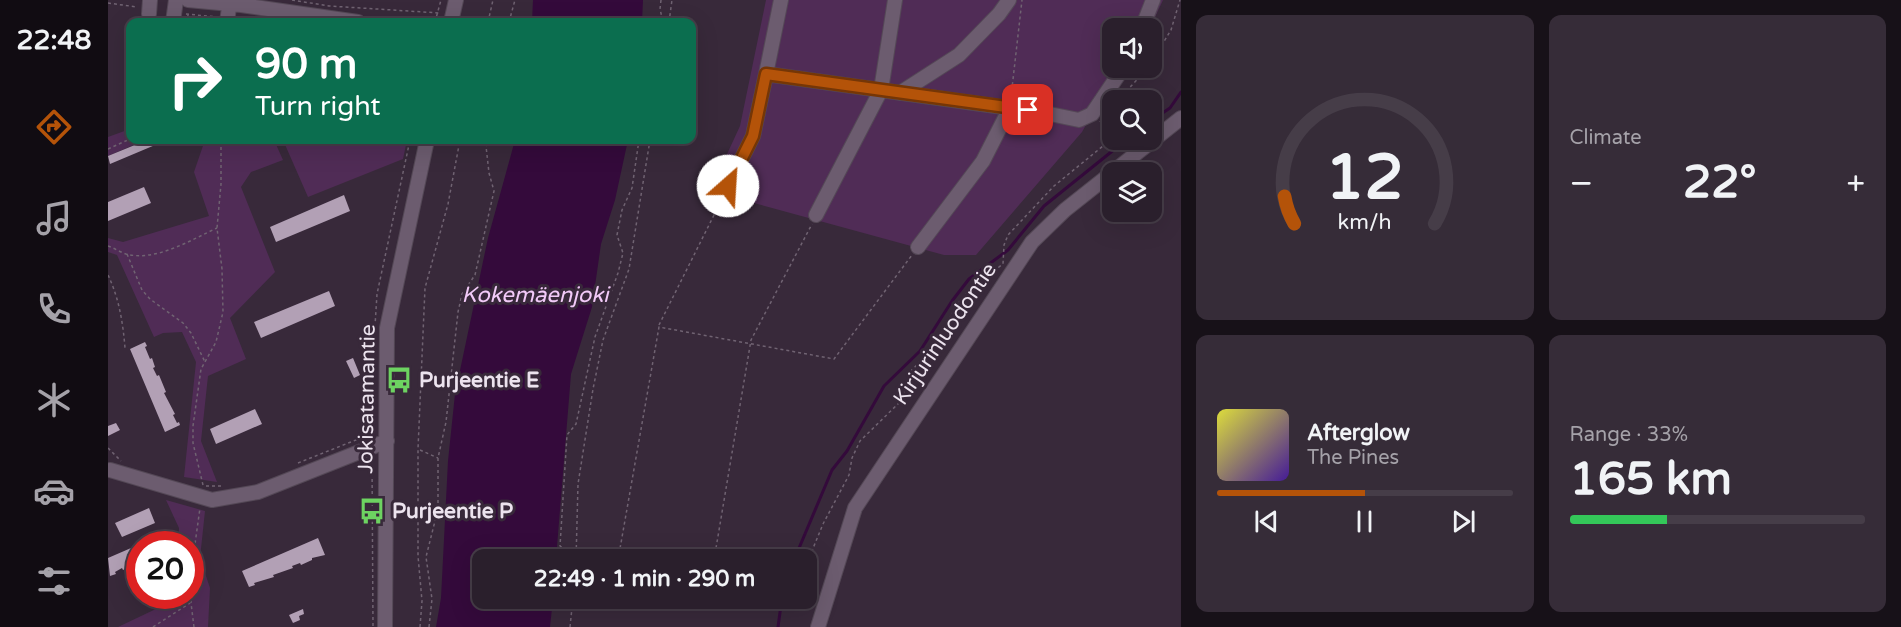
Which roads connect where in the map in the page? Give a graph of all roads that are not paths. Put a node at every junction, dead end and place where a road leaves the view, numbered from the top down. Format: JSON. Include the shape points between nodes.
{"nodes":[{"id":1,"x":176,"y":0,"type":"edge"},
{"id":2,"x":456,"y":0,"type":"edge"},
{"id":3,"x":781,"y":0,"type":"edge"},
{"id":4,"x":895,"y":0,"type":"edge"},
{"id":5,"x":1009,"y":0,"type":"edge"},
{"id":6,"x":1153,"y":0,"type":"edge"},
{"id":7,"x":230,"y":2,"type":"edge"},
{"id":8,"x":188,"y":7,"type":"edge"},
{"id":9,"x":174,"y":18,"type":"edge"},
{"id":10,"x":235,"y":18,"type":"edge"},
{"id":11,"x":332,"y":18,"type":"edge"},
{"id":12,"x":452,"y":18,"type":"edge"},
{"id":13,"x":1146,"y":18,"type":"edge"},
{"id":14,"x":766,"y":74,"type":"junction"},
{"id":15,"x":1116,"y":78,"type":"edge"},
{"id":16,"x":881,"y":90,"type":"junction"},
{"id":17,"x":900,"y":93,"type":"junction"},
{"id":18,"x":1010,"y":108,"type":"junction"},
{"id":19,"x":1181,"y":118,"type":"edge"},
{"id":20,"x":426,"y":144,"type":"edge"},
{"id":21,"x":728,"y":186,"type":"road end"},
{"id":22,"x":816,"y":215,"type":"road end"},
{"id":23,"x":918,"y":247,"type":"road end"},
{"id":24,"x":387,"y":441,"type":"junction"},
{"id":25,"x":112,"y":465,"type":"edge"},
{"id":26,"x":385,"y":627,"type":"edge"},
{"id":27,"x":818,"y":627,"type":"edge"}],
"edges":[{"from":1,"to":9,"type":"street"},
{"from":2,"to":12,"type":"street"},
{"from":3,"to":14,"type":"street"},
{"from":4,"to":16,"type":"street"},
{"from":5,"to":17,"type":"street","via":[[959,55]]},
{"from":6,"to":13,"type":"street"},
{"from":7,"to":8,"type":"street"},
{"from":7,"to":10,"type":"street"},
{"from":7,"to":11,"type":"street"},
{"from":14,"to":16,"type":"street"},
{"from":14,"to":21,"type":"street","via":[[753,136]]},
{"from":15,"to":18,"type":"street","via":[[1092,114],[1079,120]]},
{"from":16,"to":17,"type":"street"},
{"from":16,"to":22,"type":"street"},
{"from":17,"to":18,"type":"street"},
{"from":18,"to":23,"type":"street","via":[[983,161]]},
{"from":19,"to":27,"type":"street","name":"Kirjurinluodontie","via":[[1065,210],[1032,242],[855,508]]},
{"from":20,"to":24,"type":"street","name":"Jokisatamantie","via":[[387,328]]},
{"from":24,"to":25,"type":"street","via":[[258,492],[212,500],[202,491]]},
{"from":24,"to":26,"type":"street","name":"Jokisatamantie"}]}
